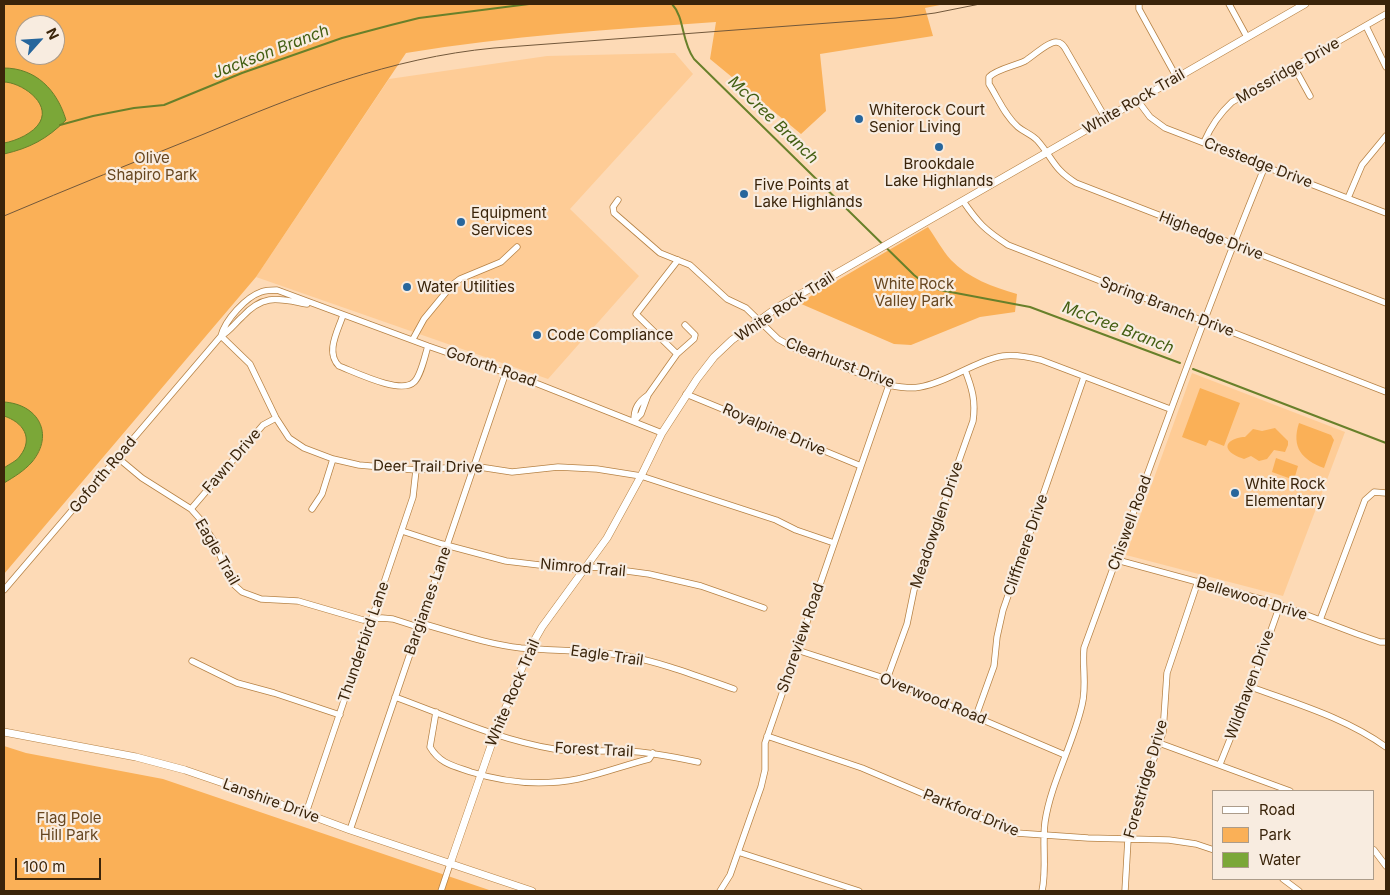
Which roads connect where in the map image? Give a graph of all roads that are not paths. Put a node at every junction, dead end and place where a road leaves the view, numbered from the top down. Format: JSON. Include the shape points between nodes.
{"nodes":[{"id":1,"x":1139,"y":4,"type":"edge"},
{"id":2,"x":1229,"y":4,"type":"edge"},
{"id":3,"x":1304,"y":4,"type":"edge"},
{"id":4,"x":1386,"y":14,"type":"edge"},
{"id":5,"x":1366,"y":26,"type":"junction"},
{"id":6,"x":1248,"y":37,"type":"junction"},
{"id":7,"x":1294,"y":67,"type":"junction"},
{"id":8,"x":1386,"y":67,"type":"edge"},
{"id":9,"x":1177,"y":78,"type":"junction"},
{"id":10,"x":1310,"y":96,"type":"dead end"},
{"id":11,"x":1138,"y":101,"type":"junction"},
{"id":12,"x":1106,"y":119,"type":"junction"},
{"id":13,"x":1386,"y":136,"type":"edge"},
{"id":14,"x":1204,"y":142,"type":"junction"},
{"id":15,"x":1046,"y":154,"type":"junction"},
{"id":16,"x":1265,"y":166,"type":"junction"},
{"id":17,"x":1348,"y":198,"type":"junction"},
{"id":18,"x":618,"y":200,"type":"dead end"},
{"id":19,"x":963,"y":201,"type":"junction"},
{"id":20,"x":1386,"y":213,"type":"edge"},
{"id":21,"x":1233,"y":244,"type":"junction"},
{"id":22,"x":517,"y":247,"type":"dead end"},
{"id":23,"x":678,"y":260,"type":"junction"},
{"id":24,"x":1386,"y":303,"type":"edge"},
{"id":25,"x":343,"y":315,"type":"junction"},
{"id":26,"x":759,"y":320,"type":"junction"},
{"id":27,"x":1203,"y":321,"type":"junction"},
{"id":28,"x":685,"y":325,"type":"dead end"},
{"id":29,"x":221,"y":336,"type":"junction"},
{"id":30,"x":413,"y":340,"type":"junction"},
{"id":31,"x":428,"y":346,"type":"junction"},
{"id":32,"x":677,"y":354,"type":"junction"},
{"id":33,"x":965,"y":370,"type":"junction"},
{"id":34,"x":506,"y":372,"type":"junction"},
{"id":35,"x":1084,"y":377,"type":"junction"},
{"id":36,"x":889,"y":385,"type":"junction"},
{"id":37,"x":1386,"y":392,"type":"edge"},
{"id":38,"x":686,"y":394,"type":"junction"},
{"id":39,"x":1170,"y":409,"type":"junction"},
{"id":40,"x":276,"y":418,"type":"junction"},
{"id":41,"x":634,"y":421,"type":"junction"},
{"id":42,"x":662,"y":433,"type":"junction"},
{"id":43,"x":118,"y":458,"type":"junction"},
{"id":44,"x":333,"y":459,"type":"junction"},
{"id":45,"x":473,"y":466,"type":"junction"},
{"id":46,"x":861,"y":466,"type":"junction"},
{"id":47,"x":416,"y":470,"type":"junction"},
{"id":48,"x":641,"y":476,"type":"junction"},
{"id":49,"x":1386,"y":494,"type":"edge"},
{"id":50,"x":312,"y":509,"type":"dead end"},
{"id":51,"x":190,"y":510,"type":"junction"},
{"id":52,"x":402,"y":531,"type":"junction"},
{"id":53,"x":834,"y":544,"type":"junction"},
{"id":54,"x":447,"y":545,"type":"junction"},
{"id":55,"x":1117,"y":560,"type":"junction"},
{"id":56,"x":585,"y":568,"type":"junction"},
{"id":57,"x":1198,"y":581,"type":"junction"},
{"id":58,"x":4,"y":590,"type":"edge"},
{"id":59,"x":1280,"y":605,"type":"junction"},
{"id":60,"x":764,"y":608,"type":"dead end"},
{"id":61,"x":372,"y":620,"type":"junction"},
{"id":62,"x":1320,"y":620,"type":"junction"},
{"id":63,"x":419,"y":625,"type":"junction"},
{"id":64,"x":1386,"y":642,"type":"edge"},
{"id":65,"x":530,"y":648,"type":"junction"},
{"id":66,"x":797,"y":650,"type":"junction"},
{"id":67,"x":192,"y":661,"type":"dead end"},
{"id":68,"x":887,"y":679,"type":"junction"},
{"id":69,"x":1251,"y":687,"type":"junction"},
{"id":70,"x":734,"y":689,"type":"dead end"},
{"id":71,"x":395,"y":697,"type":"junction"},
{"id":72,"x":436,"y":712,"type":"junction"},
{"id":73,"x":340,"y":715,"type":"junction"},
{"id":74,"x":976,"y":716,"type":"junction"},
{"id":75,"x":4,"y":732,"type":"edge"},
{"id":76,"x":495,"y":734,"type":"junction"},
{"id":77,"x":767,"y":736,"type":"junction"},
{"id":78,"x":1159,"y":743,"type":"junction"},
{"id":79,"x":1386,"y":747,"type":"edge"},
{"id":80,"x":652,"y":753,"type":"junction"},
{"id":81,"x":1065,"y":755,"type":"junction"},
{"id":82,"x":698,"y":762,"type":"dead end"},
{"id":83,"x":1220,"y":764,"type":"junction"},
{"id":84,"x":480,"y":775,"type":"junction"},
{"id":85,"x":1287,"y":790,"type":"edge"},
{"id":86,"x":306,"y":813,"type":"junction"},
{"id":87,"x":350,"y":830,"type":"junction"},
{"id":88,"x":1044,"y":836,"type":"junction"},
{"id":89,"x":1128,"y":839,"type":"junction"},
{"id":90,"x":1212,"y":849,"type":"edge"},
{"id":91,"x":1375,"y":851,"type":"edge"},
{"id":92,"x":738,"y":852,"type":"junction"},
{"id":93,"x":450,"y":864,"type":"junction"},
{"id":94,"x":1386,"y":866,"type":"edge"},
{"id":95,"x":1284,"y":880,"type":"edge"},
{"id":96,"x":441,"y":891,"type":"edge"},
{"id":97,"x":532,"y":891,"type":"edge"},
{"id":98,"x":720,"y":891,"type":"edge"},
{"id":99,"x":859,"y":891,"type":"edge"},
{"id":100,"x":1042,"y":891,"type":"edge"},
{"id":101,"x":1125,"y":891,"type":"edge"},
{"id":102,"x":1299,"y":891,"type":"edge"}],
"edges":[{"from":1,"to":9,"type":"street"},
{"from":2,"to":6,"type":"street"},
{"from":3,"to":6,"type":"street","name":"White Rock Trail"},
{"from":4,"to":5,"type":"street","name":"Mossridge Drive"},
{"from":5,"to":7,"type":"street","name":"Mossridge Drive"},
{"from":5,"to":8,"type":"street"},
{"from":6,"to":9,"type":"street","name":"White Rock Trail"},
{"from":7,"to":10,"type":"street"},
{"from":7,"to":14,"type":"street","name":"Mossridge Drive","via":[[1232,102],[1213,123]]},
{"from":9,"to":11,"type":"street","name":"White Rock Trail"},
{"from":11,"to":12,"type":"street","name":"White Rock Trail"},
{"from":11,"to":14,"type":"street","name":"Crestedge Drive","via":[[1150,117],[1165,128]]},
{"from":12,"to":15,"type":"street","name":"White Rock Trail"},
{"from":12,"to":15,"type":"street","name":"Highedge Drive","via":[[1062,43],[1051,43],[1025,61],[993,73],[989,77],[990,84],[1008,116],[1037,140]]},
{"from":13,"to":17,"type":"street","via":[[1362,165]]},
{"from":14,"to":16,"type":"street","name":"Crestedge Drive"},
{"from":15,"to":19,"type":"street","name":"White Rock Trail"},
{"from":15,"to":21,"type":"street","name":"Highedge Drive","via":[[1055,167],[1076,183]]},
{"from":16,"to":17,"type":"street","name":"Crestedge Drive"},
{"from":16,"to":21,"type":"street","name":"Chiswell Road"},
{"from":17,"to":20,"type":"street","name":"Crestedge Drive"},
{"from":18,"to":23,"type":"street","name":"Clearhurst Drive","via":[[613,207],[614,213],[660,252]]},
{"from":19,"to":26,"type":"street","name":"White Rock Trail"},
{"from":19,"to":27,"type":"street","name":"Spring Branch Drive","via":[[976,221],[1008,245]]},
{"from":21,"to":24,"type":"street","name":"Highedge Drive"},
{"from":21,"to":27,"type":"street","name":"Chiswell Road"},
{"from":22,"to":30,"type":"street","via":[[501,262],[452,285],[424,319]]},
{"from":23,"to":26,"type":"street","name":"Clearhurst Drive","via":[[696,269],[727,299],[746,308]]},
{"from":23,"to":32,"type":"street","via":[[636,314]]},
{"from":25,"to":29,"type":"street","name":"Goforth Road","via":[[285,292],[262,291],[243,304]]},
{"from":25,"to":30,"type":"street","name":"Goforth Road"},
{"from":25,"to":31,"type":"street","via":[[332,351],[335,362],[390,385],[404,387],[414,383]]},
{"from":26,"to":36,"type":"street","name":"Clearhurst Drive","via":[[786,344]]},
{"from":26,"to":38,"type":"street","name":"White Rock Trail","via":[[714,357]]},
{"from":27,"to":37,"type":"street","name":"Spring Branch Drive"},
{"from":27,"to":39,"type":"street","name":"Chiswell Road"},
{"from":28,"to":32,"type":"street","via":[[695,335],[694,339]]},
{"from":29,"to":40,"type":"street","name":"Deer Trail Drive","via":[[250,364]]},
{"from":29,"to":43,"type":"street","name":"Goforth Road"},
{"from":30,"to":31,"type":"street","name":"Goforth Road"},
{"from":31,"to":34,"type":"street","name":"Goforth Road"},
{"from":32,"to":41,"type":"street","via":[[648,395],[639,401]]},
{"from":33,"to":35,"type":"street","name":"Clearhurst Drive","via":[[993,359],[1014,356],[1041,360]]},
{"from":33,"to":36,"type":"street","name":"Clearhurst Drive","via":[[919,387]]},
{"from":33,"to":68,"type":"street","name":"Meadowglen Drive","via":[[975,402],[973,421],[922,565],[907,624]]},
{"from":34,"to":41,"type":"street","name":"Goforth Road"},
{"from":34,"to":45,"type":"street","name":"Bargiames Lane"},
{"from":35,"to":39,"type":"street","name":"Clearhurst Drive"},
{"from":35,"to":74,"type":"street","name":"Cliffmere Drive","via":[[1003,610],[994,666]]},
{"from":36,"to":46,"type":"street","name":"Shoreview Road"},
{"from":38,"to":42,"type":"street","name":"White Rock Trail"},
{"from":38,"to":46,"type":"street","name":"Royalpine Drive"},
{"from":39,"to":55,"type":"street","name":"Chiswell Road"},
{"from":40,"to":44,"type":"street","name":"Deer Trail Drive","via":[[289,438]]},
{"from":40,"to":51,"type":"street","name":"Fawn Drive","via":[[263,425]]},
{"from":41,"to":42,"type":"street","name":"Goforth Road"},
{"from":42,"to":48,"type":"street","name":"White Rock Trail"},
{"from":43,"to":51,"type":"street","name":"Eagle Trail"},
{"from":43,"to":58,"type":"street","name":"Goforth Road"},
{"from":44,"to":47,"type":"street","name":"Deer Trail Drive","via":[[359,465]]},
{"from":44,"to":50,"type":"street","via":[[322,494]]},
{"from":45,"to":47,"type":"street","name":"Deer Trail Drive"},
{"from":45,"to":48,"type":"street","name":"Deer Trail Drive","via":[[512,472],[578,468]]},
{"from":45,"to":54,"type":"street","name":"Bargiames Lane"},
{"from":46,"to":53,"type":"street","name":"Shoreview Road"},
{"from":47,"to":52,"type":"street","name":"Thunderbird Lane","via":[[413,497]]},
{"from":48,"to":53,"type":"street","name":"Deer Trail Drive","via":[[776,520]]},
{"from":48,"to":56,"type":"street","name":"White Rock Trail"},
{"from":49,"to":62,"type":"street","via":[[1374,492],[1365,500]]},
{"from":51,"to":61,"type":"street","name":"Eagle Trail","via":[[212,537],[231,582],[242,592],[260,599],[298,601]]},
{"from":52,"to":54,"type":"street","name":"Nimrod Trail"},
{"from":52,"to":61,"type":"street","name":"Thunderbird Lane"},
{"from":53,"to":66,"type":"street","name":"Shoreview Road"},
{"from":54,"to":56,"type":"street","name":"Nimrod Trail","via":[[506,561]]},
{"from":54,"to":63,"type":"street","name":"Bargiames Lane"},
{"from":55,"to":57,"type":"street","name":"Bellewood Drive"},
{"from":55,"to":81,"type":"street","name":"Chiswell Road","via":[[1084,648],[1084,696]]},
{"from":56,"to":60,"type":"street","name":"Nimrod Trail","via":[[678,580]]},
{"from":56,"to":65,"type":"street","name":"White Rock Trail","via":[[542,626]]},
{"from":57,"to":59,"type":"street","name":"Bellewood Drive"},
{"from":57,"to":78,"type":"street","name":"Forestridge Drive","via":[[1167,673],[1164,722]]},
{"from":59,"to":62,"type":"street","name":"Bellewood Drive"},
{"from":59,"to":69,"type":"street","name":"Wildhaven Drive"},
{"from":61,"to":63,"type":"street","name":"Eagle Trail","via":[[393,618]]},
{"from":61,"to":73,"type":"street","name":"Thunderbird Lane"},
{"from":62,"to":64,"type":"street","name":"Bellewood Drive"},
{"from":63,"to":65,"type":"street","name":"Eagle Trail","via":[[488,642]]},
{"from":63,"to":71,"type":"street","name":"Bargiames Lane"},
{"from":65,"to":70,"type":"street","name":"Eagle Trail","via":[[627,656]]},
{"from":65,"to":76,"type":"street","name":"White Rock Trail"},
{"from":66,"to":68,"type":"street","name":"Overwood Road"},
{"from":66,"to":77,"type":"street","name":"Shoreview Road"},
{"from":67,"to":73,"type":"street","via":[[237,684]]},
{"from":68,"to":74,"type":"street","name":"Overwood Road"},
{"from":69,"to":79,"type":"street","via":[[1358,728]]},
{"from":69,"to":83,"type":"street","name":"Wildhaven Drive"},
{"from":71,"to":72,"type":"street","name":"Forest Trail"},
{"from":71,"to":87,"type":"street","name":"Bargiames Lane"},
{"from":72,"to":76,"type":"street","name":"Forest Trail"},
{"from":72,"to":84,"type":"street","name":"Forest Trail","via":[[430,747],[435,756],[444,763]]},
{"from":73,"to":86,"type":"street","name":"Thunderbird Lane"},
{"from":74,"to":81,"type":"street","name":"Overwood Road"},
{"from":75,"to":86,"type":"street","name":"Lanshire Drive","via":[[150,760]]},
{"from":76,"to":80,"type":"street","name":"Forest Trail","via":[[571,752]]},
{"from":76,"to":84,"type":"street","name":"White Rock Trail"},
{"from":77,"to":88,"type":"street","name":"Parkford Drive","via":[[862,768],[1005,829]]},
{"from":77,"to":92,"type":"street","name":"Shoreview Road","via":[[763,780]]},
{"from":78,"to":83,"type":"street"},
{"from":78,"to":89,"type":"street","name":"Forestridge Drive"},
{"from":80,"to":82,"type":"street","name":"Forest Trail"},
{"from":80,"to":84,"type":"street","name":"Forest Trail","via":[[649,759],[565,781],[528,783]]},
{"from":81,"to":88,"type":"street","name":"Chiswell Road","via":[[1048,808]]},
{"from":83,"to":85,"type":"street"},
{"from":84,"to":93,"type":"street","name":"White Rock Trail"},
{"from":86,"to":87,"type":"street","name":"Lanshire Drive"},
{"from":87,"to":93,"type":"street","name":"Lanshire Drive"},
{"from":88,"to":89,"type":"street","name":"Parkford Drive"},
{"from":88,"to":100,"type":"street","name":"Chiswell Road"},
{"from":89,"to":90,"type":"street","name":"Parkford Drive","via":[[1182,842]]},
{"from":89,"to":101,"type":"street","name":"Forestridge Drive"},
{"from":91,"to":94,"type":"street"},
{"from":92,"to":98,"type":"street","name":"Shoreview Road"},
{"from":92,"to":99,"type":"street"},
{"from":93,"to":96,"type":"street","name":"White Rock Trail"},
{"from":93,"to":97,"type":"street","name":"Lanshire Drive"},
{"from":95,"to":102,"type":"street"}]}
